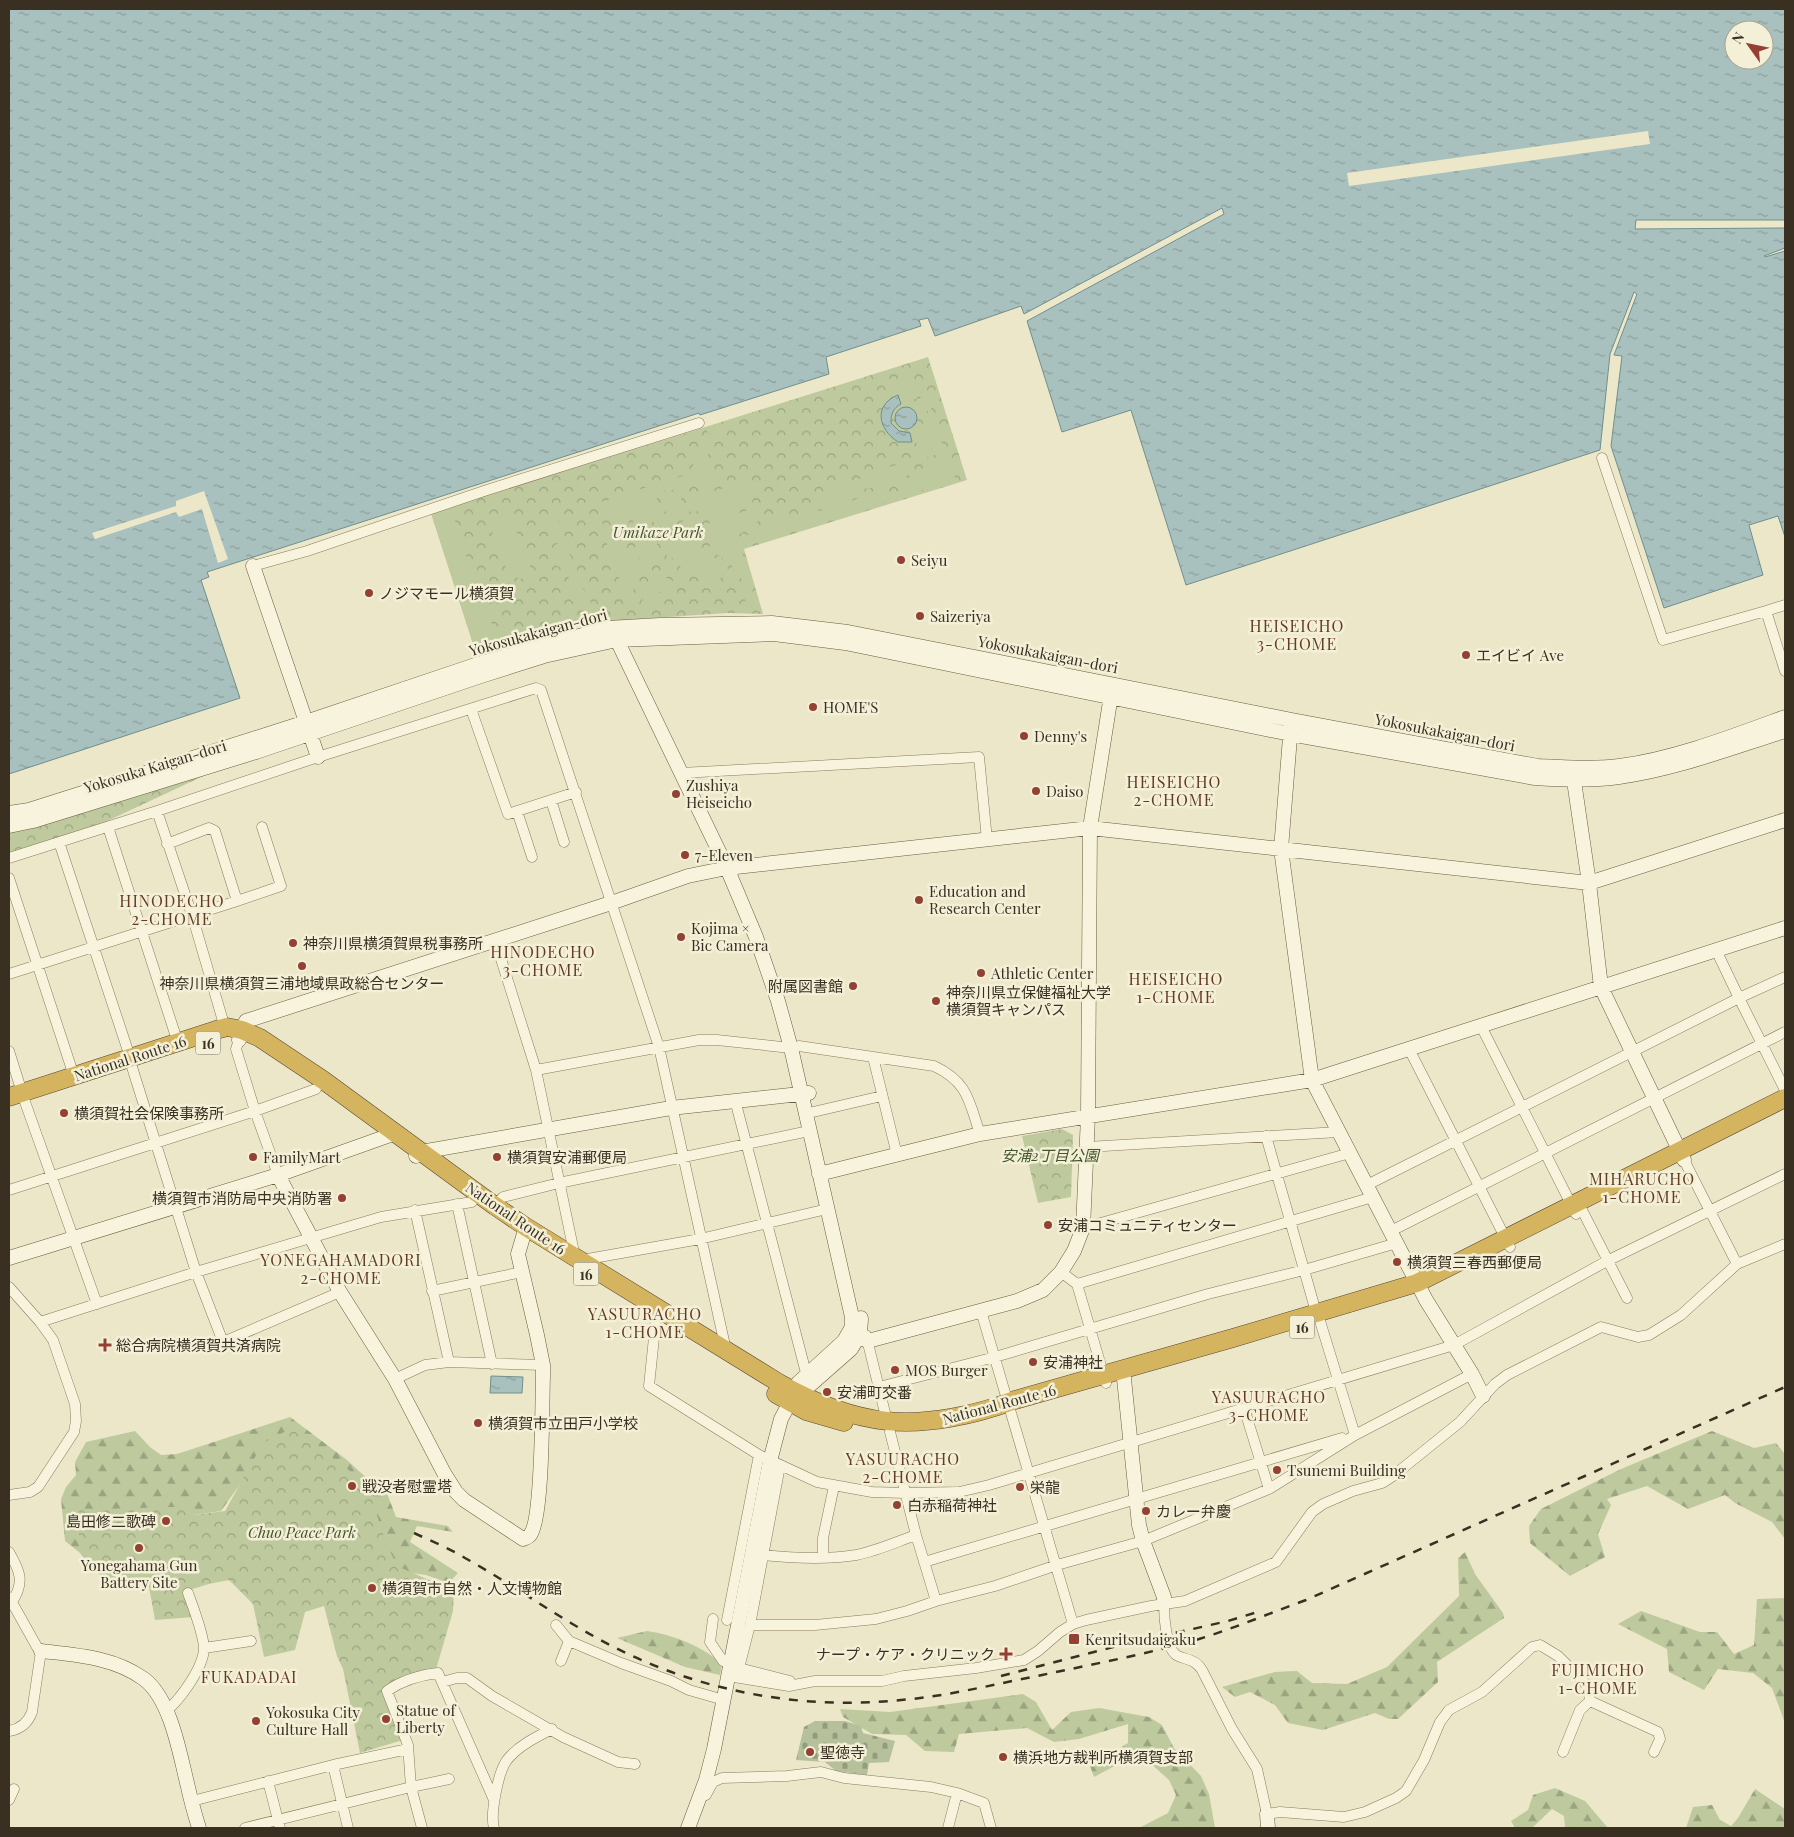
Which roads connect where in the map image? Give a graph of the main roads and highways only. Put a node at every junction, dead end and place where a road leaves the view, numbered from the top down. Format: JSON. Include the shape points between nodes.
{"nodes":[{"id":1,"x":236,"y":1032,"type":"junction"},
{"id":2,"x":131,"y":1062,"type":"junction"},
{"id":3,"x":1785,"y":1098,"type":"edge"},
{"id":4,"x":16,"y":1100,"type":"edge"},
{"id":5,"x":1785,"y":1110,"type":"edge"},
{"id":6,"x":391,"y":1135,"type":"junction"},
{"id":7,"x":418,"y":1155,"type":"junction"},
{"id":8,"x":1682,"y":1156,"type":"junction"},
{"id":9,"x":525,"y":1231,"type":"junction"},
{"id":10,"x":795,"y":1396,"type":"junction"}],
"edges":[{"from":1,"to":2,"type":"highway","name":"National Route 16","number":"16","via":[[219,1040]]},
{"from":1,"to":2,"type":"highway","name":"National Route 16","number":"16","via":[[178,1042]]},
{"from":1,"to":6,"type":"highway","name":"National Route 16","number":"16","via":[[316,1089]]},
{"from":1,"to":6,"type":"highway","name":"National Route 16","number":"16","via":[[260,1038]]},
{"from":2,"to":4,"type":"highway","name":"National Route 16","number":"16"},
{"from":2,"to":4,"type":"highway","name":"National Route 16","number":"16","via":[[74,1076]]},
{"from":3,"to":8,"type":"highway","name":"National Route 16","number":"16"},
{"from":5,"to":8,"type":"highway","name":"National Route 16","number":"16"},
{"from":6,"to":7,"type":"highway","name":"National Route 16","number":"16"},
{"from":7,"to":9,"type":"highway","name":"National Route 16","number":"16","via":[[495,1206]]},
{"from":7,"to":9,"type":"highway","name":"National Route 16","number":"16","via":[[465,1203]]},
{"from":8,"to":10,"type":"highway","name":"National Route 16","number":"16","via":[[1420,1287],[1233,1338],[1010,1407],[888,1426]]},
{"from":9,"to":10,"type":"highway","name":"National Route 16","number":"16","via":[[578,1259]]},
{"from":9,"to":10,"type":"highway","name":"National Route 16","number":"16","via":[[656,1318]]}]}
